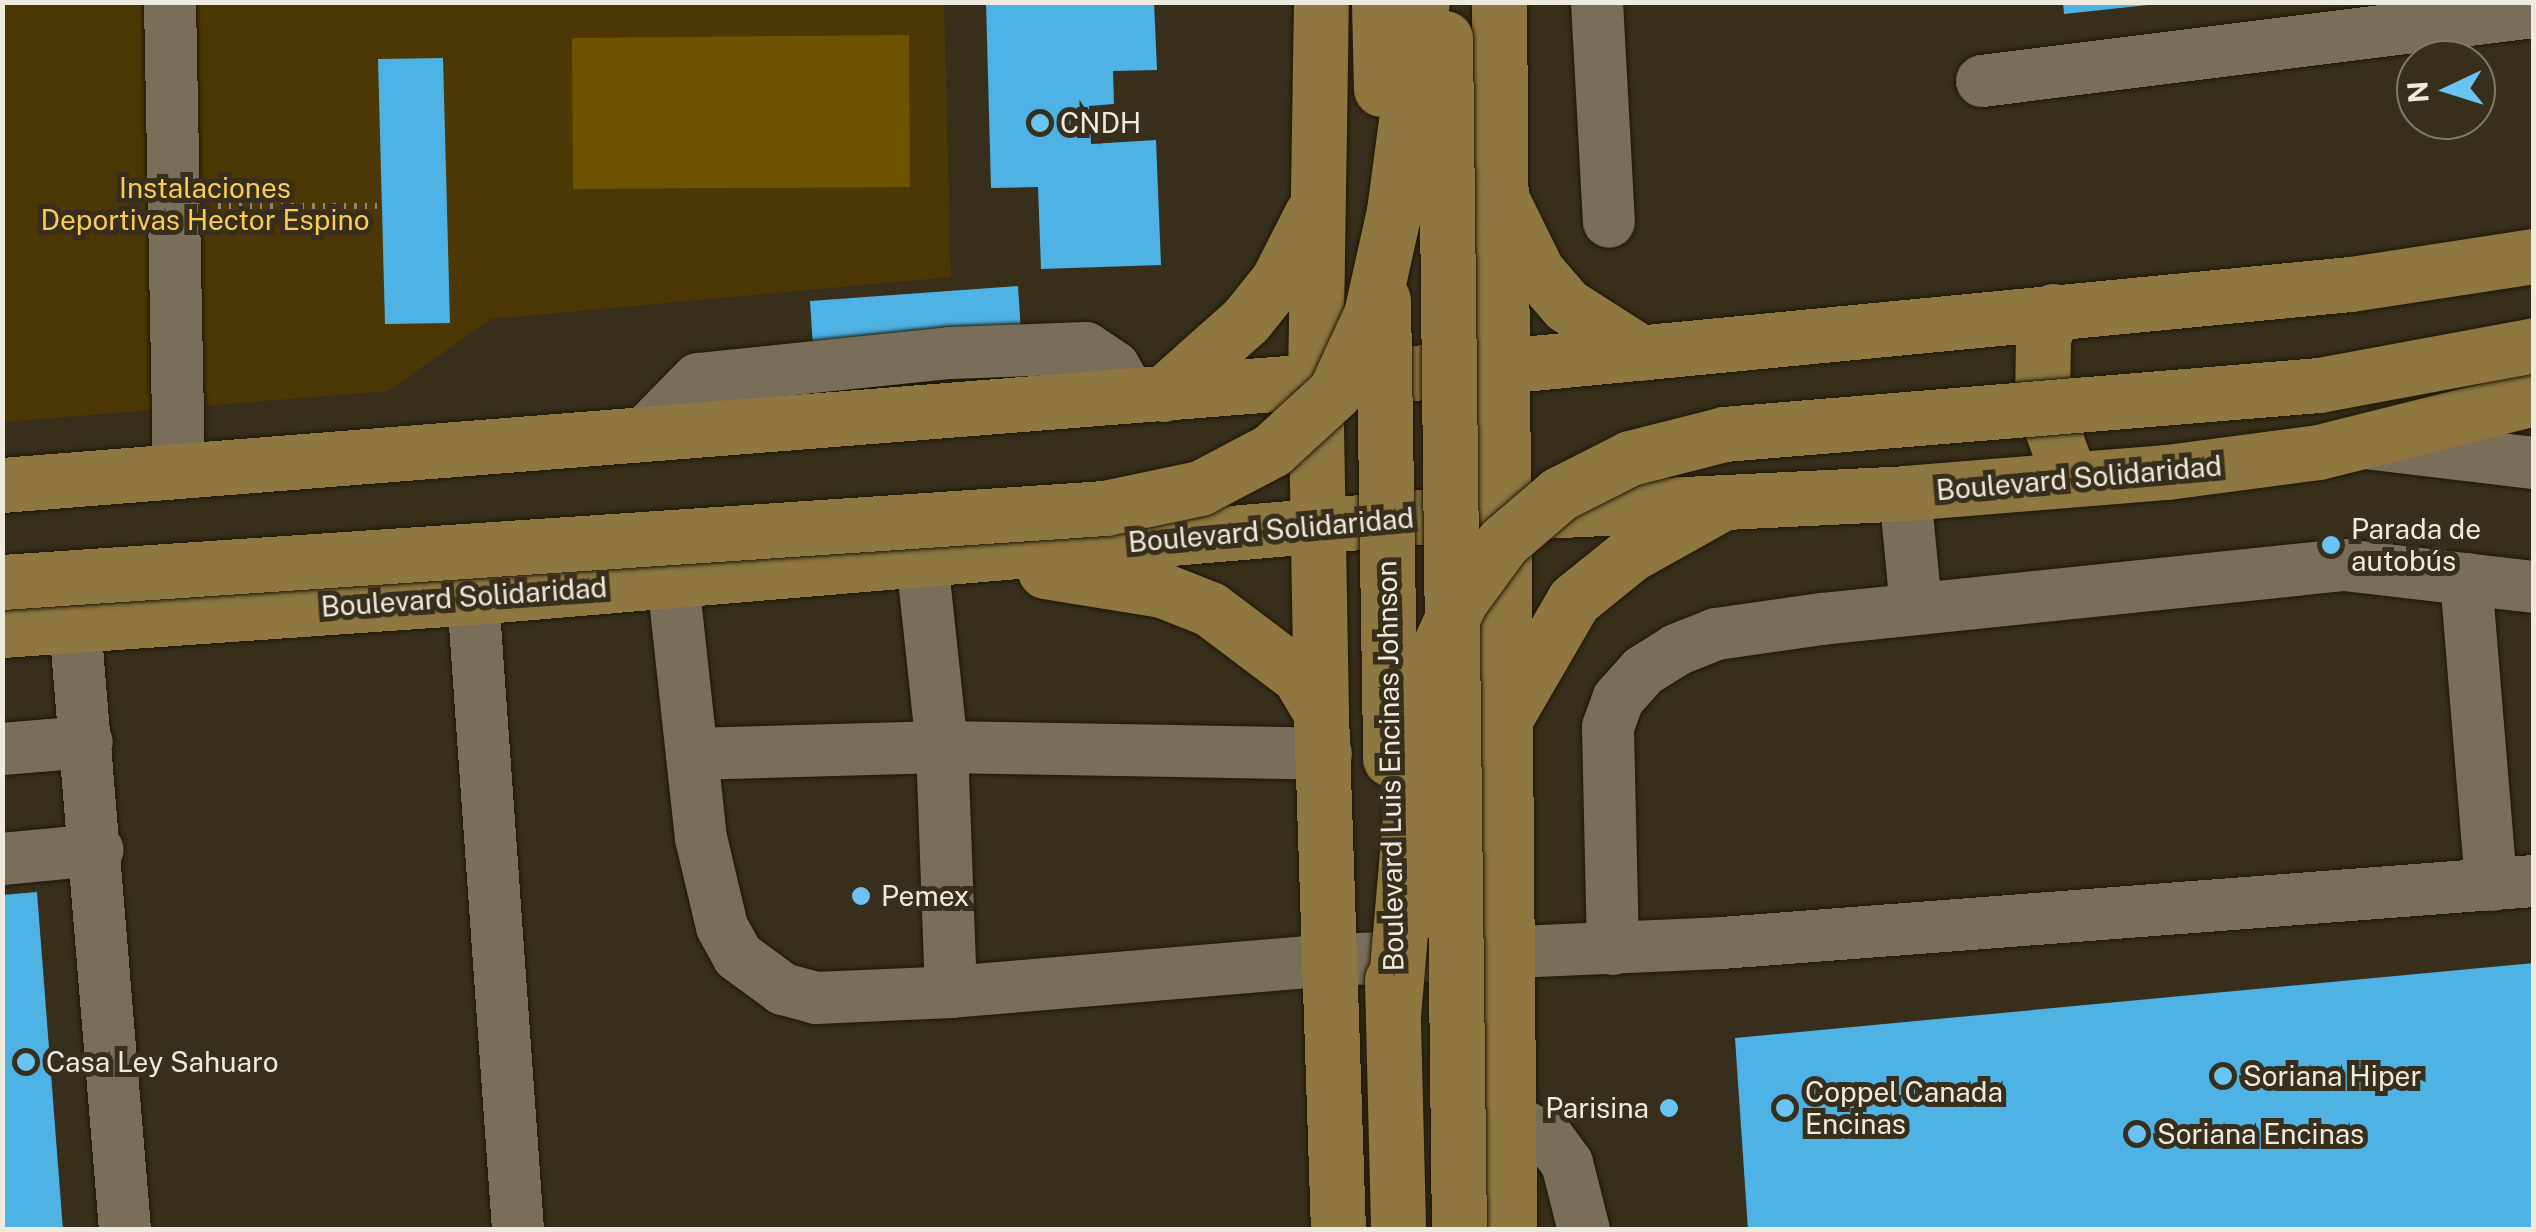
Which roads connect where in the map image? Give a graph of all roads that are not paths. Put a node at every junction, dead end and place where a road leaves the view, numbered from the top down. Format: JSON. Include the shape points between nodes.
{"nodes":[{"id":1,"x":170,"y":2,"type":"edge"},
{"id":2,"x":1321,"y":2,"type":"edge"},
{"id":3,"x":1380,"y":2,"type":"edge"},
{"id":4,"x":1422,"y":2,"type":"edge"},
{"id":5,"x":1444,"y":2,"type":"edge"},
{"id":6,"x":1499,"y":2,"type":"edge"},
{"id":7,"x":1597,"y":2,"type":"edge"},
{"id":8,"x":2534,"y":12,"type":"edge"},
{"id":9,"x":1982,"y":81,"type":"dead end"},
{"id":10,"x":1500,"y":191,"type":"junction"},
{"id":11,"x":1318,"y":199,"type":"junction"},
{"id":12,"x":1609,"y":222,"type":"dead end"},
{"id":13,"x":2534,"y":256,"type":"edge"},
{"id":14,"x":2053,"y":311,"type":"junction"},
{"id":15,"x":2534,"y":345,"type":"edge"},
{"id":16,"x":1641,"y":353,"type":"junction"},
{"id":17,"x":1502,"y":366,"type":"junction"},
{"id":18,"x":1315,"y":382,"type":"junction"},
{"id":19,"x":1147,"y":395,"type":"junction"},
{"id":20,"x":2534,"y":398,"type":"edge"},
{"id":21,"x":2364,"y":442,"type":"junction"},
{"id":22,"x":2534,"y":463,"type":"edge"},
{"id":23,"x":179,"y":472,"type":"junction"},
{"id":24,"x":2070,"y":479,"type":"junction"},
{"id":25,"x":5,"y":483,"type":"edge"},
{"id":26,"x":1906,"y":492,"type":"junction"},
{"id":27,"x":1730,"y":498,"type":"junction"},
{"id":28,"x":1505,"y":514,"type":"junction"},
{"id":29,"x":1318,"y":525,"type":"junction"},
{"id":30,"x":937,"y":559,"type":"junction"},
{"id":31,"x":2466,"y":580,"type":"junction"},
{"id":32,"x":673,"y":581,"type":"junction"},
{"id":33,"x":2,"y":582,"type":"edge"},
{"id":34,"x":2534,"y":587,"type":"edge"},
{"id":35,"x":472,"y":597,"type":"junction"},
{"id":36,"x":1916,"y":608,"type":"junction"},
{"id":37,"x":75,"y":624,"type":"junction"},
{"id":38,"x":2,"y":630,"type":"edge"},
{"id":39,"x":1504,"y":724,"type":"junction"},
{"id":40,"x":1324,"y":733,"type":"junction"},
{"id":41,"x":87,"y":742,"type":"junction"},
{"id":42,"x":942,"y":748,"type":"junction"},
{"id":43,"x":2,"y":750,"type":"edge"},
{"id":44,"x":692,"y":754,"type":"junction"},
{"id":45,"x":98,"y":850,"type":"junction"},
{"id":46,"x":2,"y":858,"type":"edge"},
{"id":47,"x":2512,"y":883,"type":"edge"},
{"id":48,"x":1613,"y":949,"type":"junction"},
{"id":49,"x":1505,"y":952,"type":"junction"},
{"id":50,"x":1333,"y":960,"type":"junction"},
{"id":51,"x":950,"y":992,"type":"junction"},
{"id":52,"x":1393,"y":1014,"type":"junction"},
{"id":53,"x":1508,"y":1118,"type":"junction"},
{"id":54,"x":125,"y":1230,"type":"edge"},
{"id":55,"x":518,"y":1230,"type":"edge"},
{"id":56,"x":1338,"y":1230,"type":"edge"},
{"id":57,"x":1398,"y":1230,"type":"edge"},
{"id":58,"x":1458,"y":1230,"type":"edge"},
{"id":59,"x":1509,"y":1230,"type":"edge"},
{"id":60,"x":1584,"y":1230,"type":"edge"}],
"edges":[{"from":1,"to":23,"type":"street"},
{"from":2,"to":11,"type":"main road"},
{"from":3,"to":52,"type":"main road","name":"Boulevard Luis Encinas Johnson","bridge":true},
{"from":4,"to":33,"type":"main road","bridge":true,"via":[[1394,211],[1371,314],[1335,392],[1272,450],[1200,488],[1105,508]]},
{"from":5,"to":58,"type":"main road","bridge":true},
{"from":6,"to":10,"type":"main road"},
{"from":7,"to":12,"type":"street"},
{"from":8,"to":9,"type":"street"},
{"from":10,"to":16,"type":"main road","via":[[1538,272],[1566,305]]},
{"from":10,"to":17,"type":"main road"},
{"from":11,"to":18,"type":"main road"},
{"from":11,"to":19,"type":"main road","via":[[1278,280],[1246,320]]},
{"from":13,"to":14,"type":"main road","via":[[2351,284]]},
{"from":14,"to":16,"type":"main road"},
{"from":14,"to":24,"type":"main road","via":[[2043,339],[2042,401]]},
{"from":15,"to":52,"type":"main road","bridge":true,"via":[[2319,386],[1724,434],[1630,458],[1559,494],[1504,542],[1460,601],[1433,660],[1416,748]]},
{"from":16,"to":17,"type":"main road"},
{"from":17,"to":18,"type":"main road"},
{"from":17,"to":28,"type":"main road"},
{"from":18,"to":19,"type":"main road"},
{"from":18,"to":29,"type":"main road"},
{"from":19,"to":23,"type":"main road"},
{"from":20,"to":21,"type":"main road","name":"Boulevard Solidaridad"},
{"from":21,"to":22,"type":"street"},
{"from":21,"to":24,"type":"main road","name":"Boulevard Solidaridad","via":[[2239,464]]},
{"from":23,"to":25,"type":"main road"},
{"from":24,"to":26,"type":"main road","name":"Boulevard Solidaridad"},
{"from":26,"to":27,"type":"main road","name":"Boulevard Solidaridad"},
{"from":26,"to":36,"type":"street"},
{"from":27,"to":28,"type":"main road","name":"Boulevard Solidaridad"},
{"from":27,"to":39,"type":"main road","via":[[1631,554],[1574,600]]},
{"from":28,"to":29,"type":"main road","name":"Boulevard Solidaridad"},
{"from":28,"to":39,"type":"main road"},
{"from":29,"to":30,"type":"main road","name":"Boulevard Solidaridad"},
{"from":29,"to":40,"type":"main road"},
{"from":30,"to":32,"type":"main road","name":"Boulevard Solidaridad"},
{"from":30,"to":40,"type":"main road","via":[[1162,590],[1210,609],[1299,676]]},
{"from":30,"to":42,"type":"street"},
{"from":31,"to":34,"type":"street"},
{"from":31,"to":36,"type":"street","via":[[2344,565]]},
{"from":31,"to":47,"type":"street"},
{"from":32,"to":35,"type":"main road","name":"Boulevard Solidaridad"},
{"from":32,"to":44,"type":"street"},
{"from":35,"to":37,"type":"main road","name":"Boulevard Solidaridad"},
{"from":35,"to":55,"type":"street"},
{"from":36,"to":48,"type":"street","via":[[1716,634],[1643,671],[1618,699],[1608,727]]},
{"from":37,"to":38,"type":"main road","name":"Boulevard Solidaridad"},
{"from":37,"to":41,"type":"street"},
{"from":39,"to":49,"type":"main road"},
{"from":40,"to":42,"type":"street"},
{"from":40,"to":50,"type":"main road"},
{"from":41,"to":43,"type":"street"},
{"from":41,"to":45,"type":"street"},
{"from":42,"to":44,"type":"street"},
{"from":42,"to":51,"type":"street"},
{"from":44,"to":51,"type":"street","via":[[714,901],[738,956],[757,976],[816,998]]},
{"from":45,"to":46,"type":"street"},
{"from":45,"to":54,"type":"street"},
{"from":47,"to":48,"type":"street"},
{"from":48,"to":49,"type":"street"},
{"from":49,"to":50,"type":"street"},
{"from":49,"to":53,"type":"main road"},
{"from":50,"to":51,"type":"street"},
{"from":50,"to":56,"type":"main road"},
{"from":52,"to":57,"type":"main road","name":"Boulevard Luis Encinas Johnson","bridge":true},
{"from":53,"to":59,"type":"main road"},
{"from":53,"to":60,"type":"street","via":[[1550,1140],[1567,1163]]}]}
